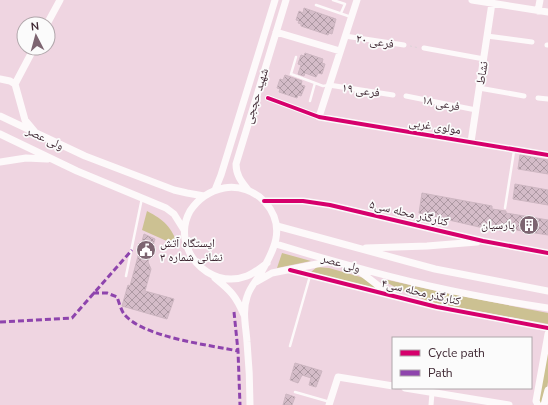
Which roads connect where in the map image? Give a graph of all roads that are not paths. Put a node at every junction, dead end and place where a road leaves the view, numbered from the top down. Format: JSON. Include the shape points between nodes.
{"nodes":[{"id":1,"x":60,"y":0,"type":"edge"},
{"id":2,"x":275,"y":0,"type":"edge"},
{"id":3,"x":286,"y":0,"type":"edge"},
{"id":4,"x":333,"y":0,"type":"edge"},
{"id":5,"x":357,"y":0,"type":"edge"},
{"id":6,"x":472,"y":0,"type":"edge"},
{"id":7,"x":540,"y":0,"type":"edge"},
{"id":8,"x":492,"y":3,"type":"junction"},
{"id":9,"x":316,"y":5,"type":"dead end"},
{"id":10,"x":538,"y":11,"type":"junction"},
{"id":11,"x":548,"y":12,"type":"edge"},
{"id":12,"x":341,"y":13,"type":"junction"},
{"id":13,"x":51,"y":16,"type":"edge"},
{"id":14,"x":351,"y":17,"type":"junction"},
{"id":15,"x":276,"y":32,"type":"junction"},
{"id":16,"x":345,"y":36,"type":"junction"},
{"id":17,"x":487,"y":36,"type":"junction"},
{"id":18,"x":532,"y":42,"type":"dead end"},
{"id":19,"x":404,"y":45,"type":"road end"},
{"id":20,"x":424,"y":48,"type":"road end"},
{"id":21,"x":340,"y":51,"type":"junction"},
{"id":22,"x":30,"y":56,"type":"edge"},
{"id":23,"x":296,"y":57,"type":"dead end"},
{"id":24,"x":484,"y":59,"type":"junction"},
{"id":25,"x":0,"y":79,"type":"edge"},
{"id":26,"x":315,"y":83,"type":"junction"},
{"id":27,"x":15,"y":84,"type":"junction"},
{"id":28,"x":329,"y":85,"type":"junction"},
{"id":29,"x":479,"y":88,"type":"junction"},
{"id":30,"x":393,"y":95,"type":"dead end"},
{"id":31,"x":406,"y":96,"type":"dead end"},
{"id":32,"x":524,"y":96,"type":"dead end"},
{"id":33,"x":268,"y":98,"type":"dead end"},
{"id":34,"x":538,"y":98,"type":"dead end"},
{"id":35,"x":548,"y":99,"type":"edge"},
{"id":36,"x":310,"y":101,"type":"dead end"},
{"id":37,"x":476,"y":110,"type":"junction"},
{"id":38,"x":0,"y":116,"type":"edge"},
{"id":39,"x":319,"y":117,"type":"junction"},
{"id":40,"x":0,"y":134,"type":"edge"},
{"id":41,"x":37,"y":134,"type":"junction"},
{"id":42,"x":471,"y":142,"type":"junction"},
{"id":43,"x":514,"y":150,"type":"junction"},
{"id":44,"x":548,"y":155,"type":"edge"},
{"id":45,"x":52,"y":159,"type":"junction"},
{"id":46,"x":0,"y":162,"type":"edge"},
{"id":47,"x":214,"y":190,"type":"junction"},
{"id":48,"x":248,"y":190,"type":"junction"},
{"id":49,"x":204,"y":196,"type":"junction"},
{"id":50,"x":142,"y":198,"type":"junction"},
{"id":51,"x":264,"y":201,"type":"junction"},
{"id":52,"x":505,"y":208,"type":"dead end"},
{"id":53,"x":277,"y":226,"type":"junction"},
{"id":54,"x":184,"y":230,"type":"junction"},
{"id":55,"x":484,"y":241,"type":"junction"},
{"id":56,"x":276,"y":244,"type":"junction"},
{"id":57,"x":357,"y":249,"type":"junction"},
{"id":58,"x":548,"y":253,"type":"edge"},
{"id":59,"x":334,"y":261,"type":"junction"},
{"id":60,"x":266,"y":263,"type":"junction"},
{"id":61,"x":354,"y":267,"type":"junction"},
{"id":62,"x":290,"y":270,"type":"junction"},
{"id":63,"x":210,"y":275,"type":"junction"},
{"id":64,"x":311,"y":275,"type":"junction"},
{"id":65,"x":126,"y":276,"type":"dead end"},
{"id":66,"x":252,"y":285,"type":"junction"},
{"id":67,"x":548,"y":291,"type":"edge"},
{"id":68,"x":399,"y":298,"type":"junction"},
{"id":69,"x":548,"y":308,"type":"edge"},
{"id":70,"x":245,"y":317,"type":"junction"},
{"id":71,"x":548,"y":328,"type":"edge"},
{"id":72,"x":548,"y":334,"type":"edge"},
{"id":73,"x":290,"y":346,"type":"dead end"},
{"id":74,"x":392,"y":386,"type":"edge"},
{"id":75,"x":410,"y":389,"type":"edge"},
{"id":76,"x":548,"y":390,"type":"edge"},
{"id":77,"x":294,"y":392,"type":"dead end"},
{"id":78,"x":432,"y":393,"type":"junction"},
{"id":79,"x":330,"y":403,"type":"edge"},
{"id":80,"x":250,"y":405,"type":"edge"},
{"id":81,"x":431,"y":405,"type":"edge"},
{"id":82,"x":509,"y":405,"type":"edge"},
{"id":83,"x":538,"y":405,"type":"edge"},
{"id":84,"x":544,"y":405,"type":"edge"}],
"edges":[{"from":1,"to":13,"type":"street"},
{"from":2,"to":47,"type":"street","name":"شهید حججی","via":[[221,175]]},
{"from":3,"to":15,"type":"street","name":"شهید حججی"},
{"from":4,"to":12,"type":"lane","via":[[345,4]]},
{"from":5,"to":14,"type":"street"},
{"from":6,"to":8,"type":"street"},
{"from":7,"to":10,"type":"street"},
{"from":8,"to":10,"type":"street"},
{"from":8,"to":17,"type":"street","name":"نشاط"},
{"from":9,"to":12,"type":"lane"},
{"from":10,"to":11,"type":"street"},
{"from":12,"to":14,"type":"lane"},
{"from":14,"to":16,"type":"street"},
{"from":15,"to":21,"type":"street"},
{"from":15,"to":48,"type":"street","name":"شهید حججی","via":[[236,164],[238,178]]},
{"from":16,"to":19,"type":"street","name":"فرعی ۲۰"},
{"from":16,"to":21,"type":"street"},
{"from":17,"to":18,"type":"street"},
{"from":17,"to":24,"type":"street","name":"نشاط"},
{"from":20,"to":24,"type":"street"},
{"from":21,"to":28,"type":"street"},
{"from":22,"to":27,"type":"street"},
{"from":23,"to":26,"type":"lane","via":[[291,74]]},
{"from":24,"to":29,"type":"street","name":"نشاط"},
{"from":25,"to":27,"type":"street"},
{"from":26,"to":28,"type":"lane"},
{"from":26,"to":36,"type":"lane"},
{"from":27,"to":41,"type":"street","via":[[24,120]]},
{"from":28,"to":30,"type":"street","name":"فرعی ۱۹"},
{"from":28,"to":39,"type":"street"},
{"from":29,"to":32,"type":"street"},
{"from":29,"to":37,"type":"street","name":"نشاط"},
{"from":31,"to":37,"type":"street","name":"فرعی ۱۸"},
{"from":33,"to":39,"type":"street"},
{"from":34,"to":35,"type":"street"},
{"from":37,"to":42,"type":"street","name":"نشاط"},
{"from":38,"to":41,"type":"street","name":"ولی عصر"},
{"from":39,"to":42,"type":"street","name":"مولوی غربی"},
{"from":40,"to":45,"type":"street","name":"ولی عصر"},
{"from":41,"to":49,"type":"street","name":"ولی عصر","via":[[85,156],[174,190]]},
{"from":42,"to":43,"type":"street","name":"مولوی غربی"},
{"from":43,"to":44,"type":"street","name":"مولوی غربی"},
{"from":43,"to":52,"type":"lane"},
{"from":45,"to":46,"type":"street","via":[[26,158]]},
{"from":45,"to":50,"type":"street","name":"ولی عصر"},
{"from":47,"to":48,"type":"street","via":[[237,187]]},
{"from":47,"to":49,"type":"street"},
{"from":48,"to":51,"type":"street"},
{"from":49,"to":54,"type":"street","via":[[194,205],[187,217]]},
{"from":50,"to":54,"type":"street","name":"ولی عصر","via":[[174,214]]},
{"from":50,"to":65,"type":"lane"},
{"from":51,"to":53,"type":"street"},
{"from":51,"to":55,"type":"street","name":"کنارگذر محله سی۵","via":[[303,201],[330,205]]},
{"from":53,"to":56,"type":"street"},
{"from":53,"to":57,"type":"street","name":"ولی عصر"},
{"from":54,"to":63,"type":"street","via":[[191,256],[199,267]]},
{"from":55,"to":57,"type":"street"},
{"from":55,"to":58,"type":"street","name":"کنارگذر محله سی۵"},
{"from":56,"to":59,"type":"street","name":"ولی عصر"},
{"from":56,"to":60,"type":"street"},
{"from":57,"to":67,"type":"street","name":"ولی عصر","via":[[435,269]]},
{"from":59,"to":61,"type":"street","name":"ولی عصر"},
{"from":59,"to":62,"type":"street"},
{"from":60,"to":63,"type":"street","via":[[246,277],[222,279]]},
{"from":60,"to":66,"type":"street"},
{"from":61,"to":68,"type":"street"},
{"from":61,"to":69,"type":"street","name":"ولی عصر","via":[[432,286]]},
{"from":62,"to":64,"type":"street","name":"کنارگذر محله سی۴"},
{"from":62,"to":66,"type":"street","via":[[272,273]]},
{"from":63,"to":70,"type":"street","via":[[237,299]]},
{"from":64,"to":68,"type":"street","name":"کنارگذر محله سی۴"},
{"from":64,"to":73,"type":"lane"},
{"from":66,"to":70,"type":"street","via":[[247,297]]},
{"from":68,"to":71,"type":"street","name":"کنارگذر محله سی۴"},
{"from":70,"to":80,"type":"street"},
{"from":72,"to":83,"type":"street","via":[[536,401]]},
{"from":74,"to":79,"type":"street","via":[[338,377]]},
{"from":75,"to":78,"type":"street"},
{"from":76,"to":84,"type":"street"},
{"from":77,"to":79,"type":"lane"},
{"from":78,"to":81,"type":"street"},
{"from":78,"to":82,"type":"street"}]}
